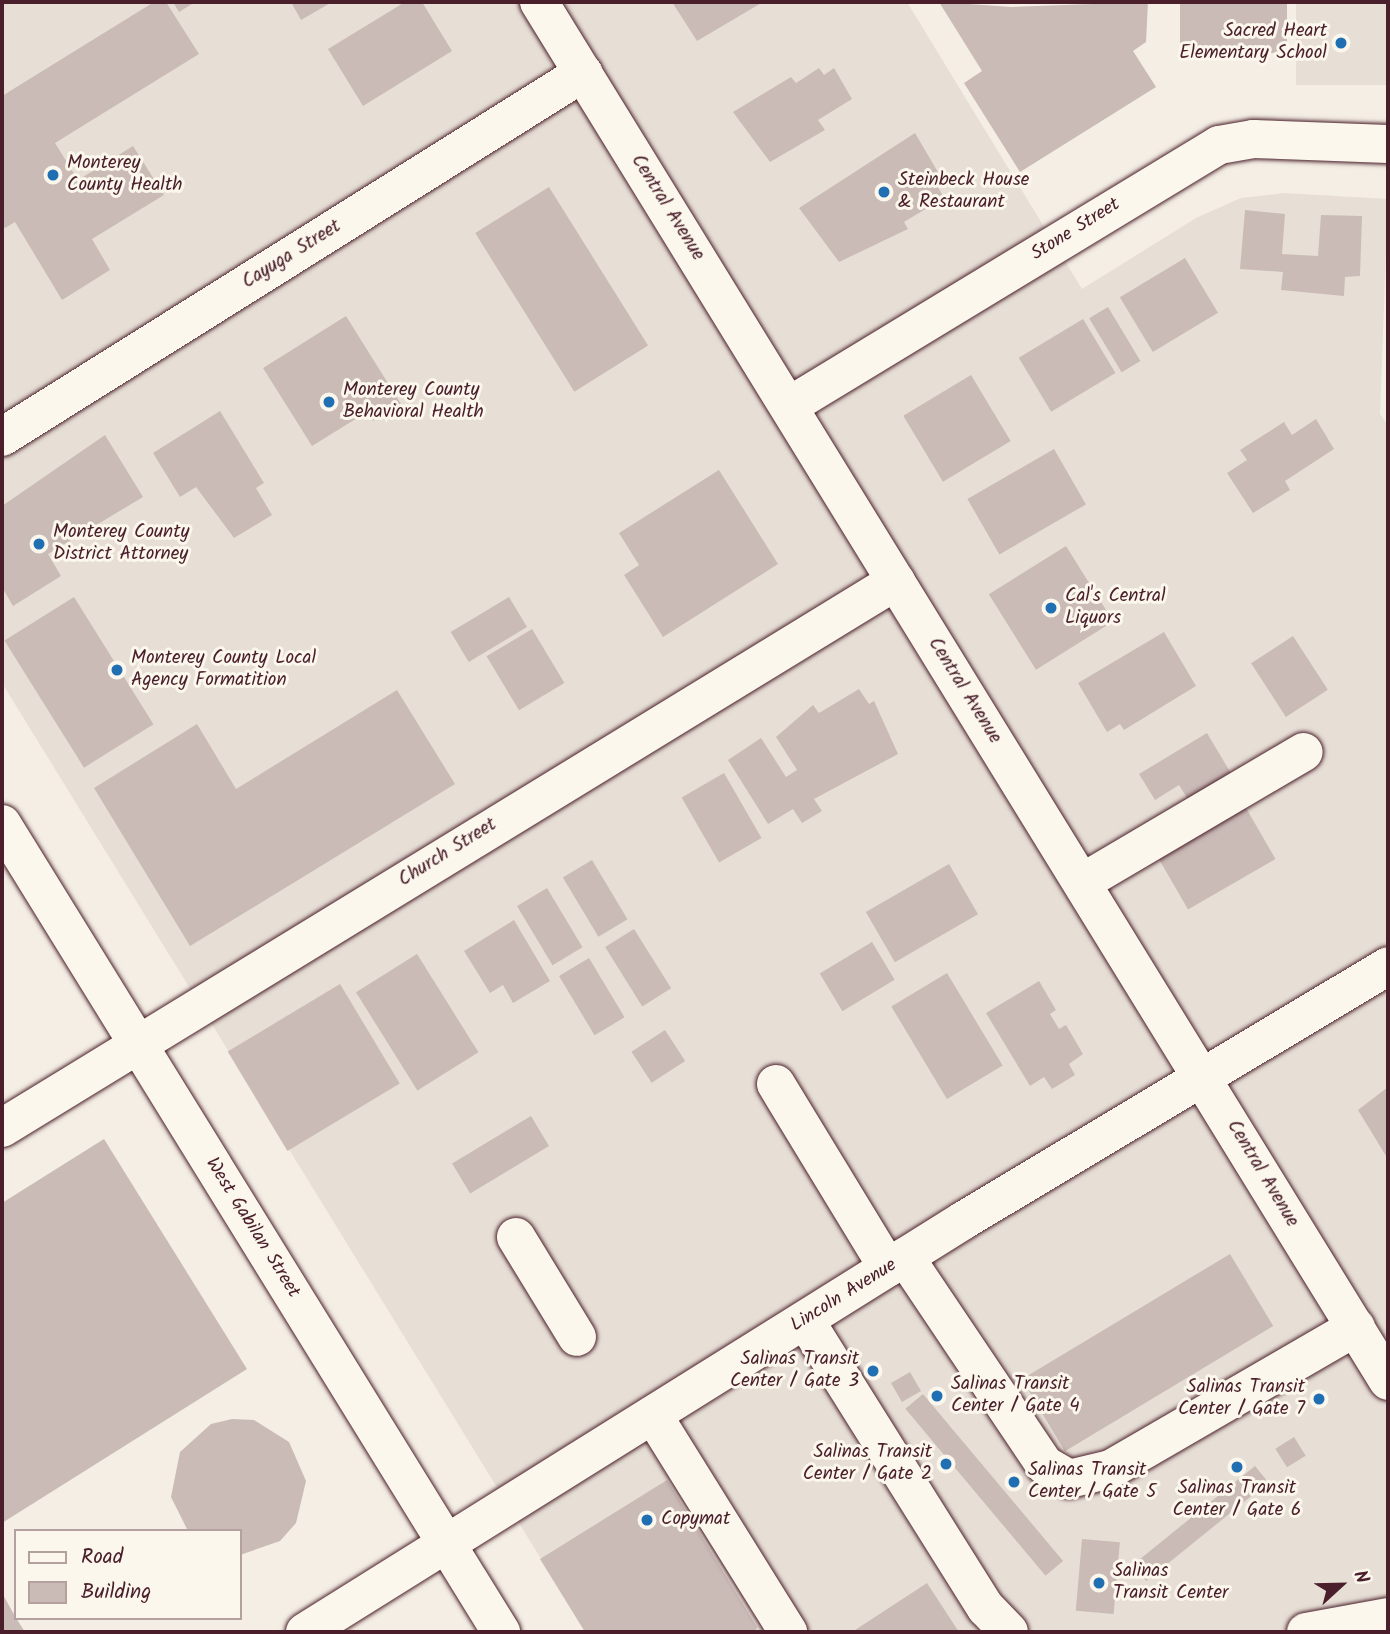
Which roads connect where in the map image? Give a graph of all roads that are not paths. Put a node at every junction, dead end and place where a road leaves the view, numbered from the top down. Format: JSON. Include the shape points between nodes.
{"nodes":[{"id":1,"x":540,"y":2,"type":"edge"},
{"id":2,"x":583,"y":73,"type":"junction"},
{"id":3,"x":1388,"y":144,"type":"edge"},
{"id":4,"x":789,"y":406,"type":"junction"},
{"id":5,"x":2,"y":437,"type":"edge"},
{"id":6,"x":896,"y":581,"type":"junction"},
{"id":7,"x":1304,"y":752,"type":"dead end"},
{"id":8,"x":2,"y":824,"type":"edge"},
{"id":9,"x":1083,"y":883,"type":"junction"},
{"id":10,"x":1388,"y":966,"type":"edge"},
{"id":11,"x":138,"y":1045,"type":"junction"},
{"id":12,"x":1202,"y":1076,"type":"junction"},
{"id":13,"x":776,"y":1084,"type":"dead end"},
{"id":14,"x":2,"y":1128,"type":"edge"},
{"id":15,"x":516,"y":1237,"type":"dead end"},
{"id":16,"x":897,"y":1263,"type":"junction"},
{"id":17,"x":805,"y":1320,"type":"junction"},
{"id":18,"x":1369,"y":1330,"type":"edge"},
{"id":19,"x":577,"y":1337,"type":"dead end"},
{"id":20,"x":1388,"y":1381,"type":"edge"},
{"id":21,"x":653,"y":1415,"type":"junction"},
{"id":22,"x":446,"y":1544,"type":"junction"},
{"id":23,"x":1382,"y":1611,"type":"edge"},
{"id":24,"x":304,"y":1632,"type":"edge"},
{"id":25,"x":501,"y":1632,"type":"edge"},
{"id":26,"x":788,"y":1632,"type":"edge"},
{"id":27,"x":1009,"y":1632,"type":"edge"},
{"id":28,"x":1306,"y":1632,"type":"edge"}],
"edges":[{"from":1,"to":2,"type":"street","name":"Central Avenue"},
{"from":2,"to":4,"type":"street","name":"Central Avenue"},
{"from":2,"to":5,"type":"street","name":"Cayuga Street"},
{"from":3,"to":4,"type":"street","name":"Stone Street","via":[[1253,139],[1212,148]]},
{"from":4,"to":6,"type":"street","name":"Central Avenue"},
{"from":6,"to":9,"type":"street","name":"Central Avenue"},
{"from":6,"to":11,"type":"street","name":"Church Street"},
{"from":7,"to":9,"type":"street"},
{"from":8,"to":11,"type":"street","name":"West Gabilan Street"},
{"from":9,"to":12,"type":"street","name":"Central Avenue"},
{"from":10,"to":12,"type":"street","name":"Lincoln Avenue"},
{"from":11,"to":14,"type":"street","name":"Church Street"},
{"from":11,"to":22,"type":"street","name":"West Gabilan Street"},
{"from":12,"to":16,"type":"street","name":"Lincoln Avenue"},
{"from":12,"to":18,"type":"street","name":"Central Avenue"},
{"from":13,"to":16,"type":"street"},
{"from":15,"to":19,"type":"street"},
{"from":16,"to":17,"type":"street","name":"Lincoln Avenue"},
{"from":16,"to":18,"type":"street","via":[[1045,1465],[1069,1479],[1111,1469]]},
{"from":17,"to":21,"type":"street","name":"Lincoln Avenue"},
{"from":17,"to":27,"type":"street","via":[[986,1608]]},
{"from":18,"to":20,"type":"street","name":"Central Avenue"},
{"from":21,"to":22,"type":"street","name":"Lincoln Avenue"},
{"from":21,"to":26,"type":"street"},
{"from":22,"to":24,"type":"street","name":"Lincoln Avenue"},
{"from":22,"to":25,"type":"street","name":"West Gabilan Street"},
{"from":23,"to":28,"type":"street"}]}
